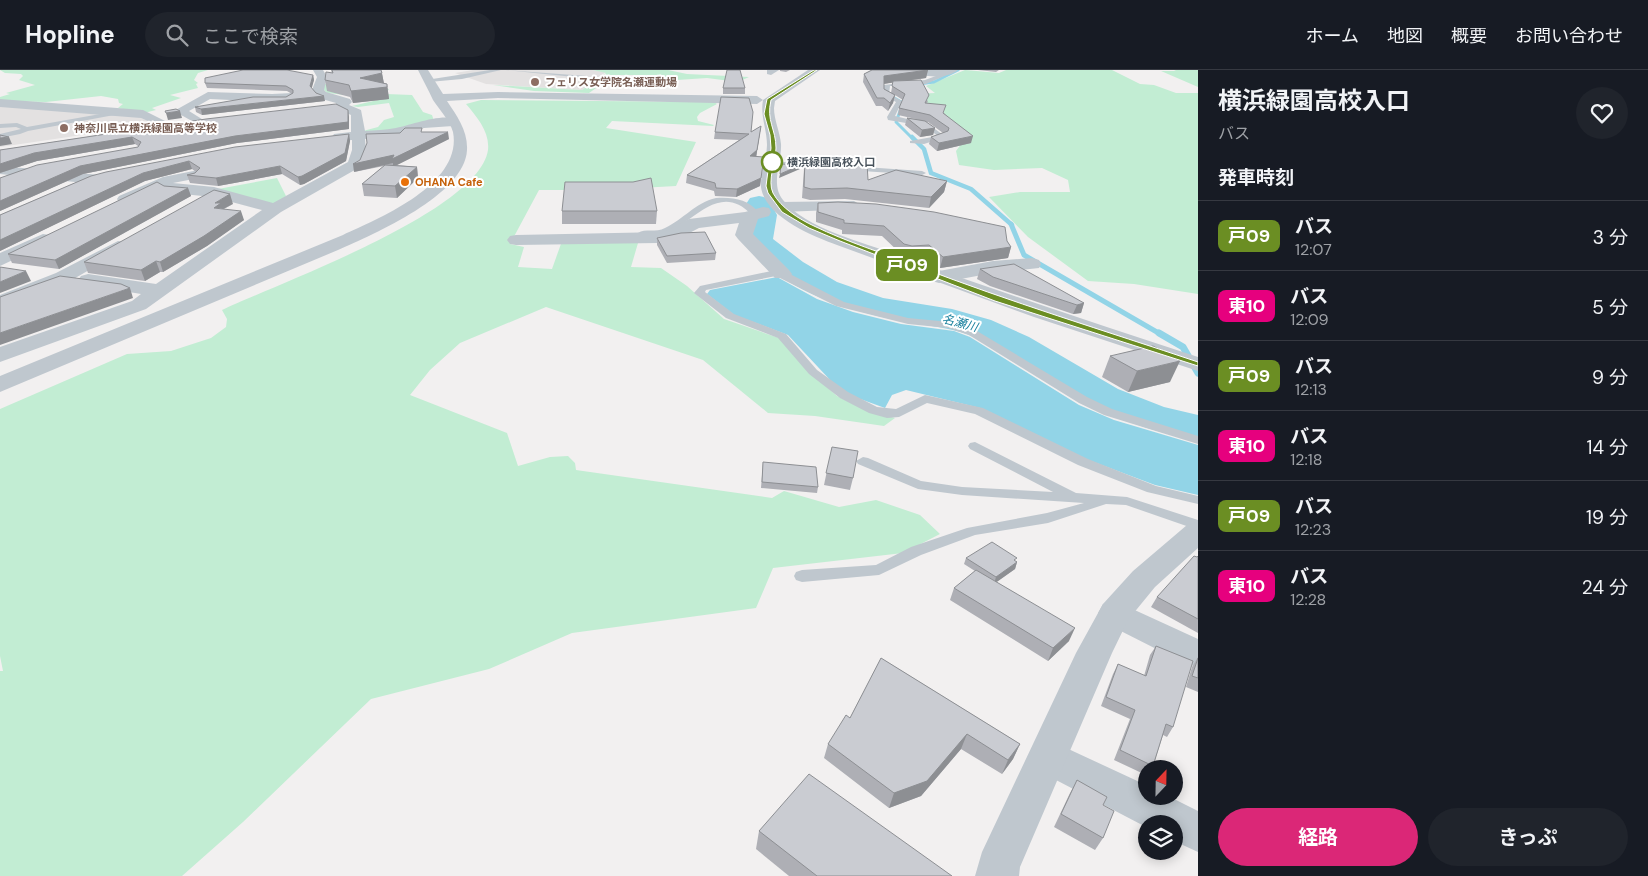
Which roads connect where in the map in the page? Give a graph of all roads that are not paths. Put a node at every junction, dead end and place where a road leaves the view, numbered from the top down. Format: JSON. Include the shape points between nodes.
{"nodes":[{"id":1,"x":318,"y":70,"type":"edge"},
{"id":2,"x":423,"y":70,"type":"edge"},
{"id":3,"x":498,"y":70,"type":"edge"},
{"id":4,"x":508,"y":70,"type":"edge"},
{"id":5,"x":815,"y":70,"type":"edge"},
{"id":6,"x":916,"y":70,"type":"edge"},
{"id":7,"x":950,"y":72,"type":"edge"},
{"id":8,"x":584,"y":76,"type":"dead end"},
{"id":9,"x":429,"y":80,"type":"junction"},
{"id":10,"x":888,"y":90,"type":"junction"},
{"id":11,"x":908,"y":90,"type":"edge"},
{"id":12,"x":324,"y":95,"type":"junction"},
{"id":13,"x":438,"y":98,"type":"junction"},
{"id":14,"x":769,"y":100,"type":"junction"},
{"id":15,"x":0,"y":103,"type":"edge"},
{"id":16,"x":292,"y":110,"type":"edge"},
{"id":17,"x":123,"y":112,"type":"junction"},
{"id":18,"x":339,"y":113,"type":"junction"},
{"id":19,"x":890,"y":118,"type":"joint"},
{"id":20,"x":21,"y":119,"type":"dead end"},
{"id":21,"x":35,"y":119,"type":"dead end"},
{"id":22,"x":72,"y":121,"type":"junction"},
{"id":23,"x":56,"y":122,"type":"junction"},
{"id":24,"x":453,"y":122,"type":"junction"},
{"id":25,"x":1,"y":123,"type":"edge"},
{"id":26,"x":169,"y":126,"type":"junction"},
{"id":27,"x":26,"y":128,"type":"junction"},
{"id":28,"x":142,"y":130,"type":"edge"},
{"id":29,"x":358,"y":134,"type":"junction"},
{"id":30,"x":0,"y":136,"type":"edge"},
{"id":31,"x":328,"y":138,"type":"edge"},
{"id":32,"x":913,"y":142,"type":"dead end"},
{"id":33,"x":340,"y":153,"type":"edge"},
{"id":34,"x":66,"y":162,"type":"edge"},
{"id":35,"x":772,"y":163,"type":"junction"},
{"id":36,"x":236,"y":167,"type":"edge"},
{"id":37,"x":830,"y":167,"type":"edge"},
{"id":38,"x":839,"y":168,"type":"edge"},
{"id":39,"x":0,"y":170,"type":"edge"},
{"id":40,"x":126,"y":170,"type":"edge"},
{"id":41,"x":342,"y":171,"type":"junction"},
{"id":42,"x":21,"y":172,"type":"junction"},
{"id":43,"x":922,"y":173,"type":"dead end"},
{"id":44,"x":303,"y":176,"type":"edge"},
{"id":45,"x":88,"y":179,"type":"junction"},
{"id":46,"x":0,"y":180,"type":"edge"},
{"id":47,"x":151,"y":186,"type":"junction"},
{"id":48,"x":62,"y":191,"type":"edge"},
{"id":49,"x":214,"y":192,"type":"junction"},
{"id":50,"x":189,"y":206,"type":"edge"},
{"id":51,"x":867,"y":207,"type":"edge"},
{"id":52,"x":107,"y":208,"type":"edge"},
{"id":53,"x":275,"y":209,"type":"junction"},
{"id":54,"x":768,"y":212,"type":"junction"},
{"id":55,"x":53,"y":234,"type":"edge"},
{"id":56,"x":574,"y":234,"type":"dead end"},
{"id":57,"x":130,"y":239,"type":"edge"},
{"id":58,"x":516,"y":240,"type":"dead end"},
{"id":59,"x":0,"y":260,"type":"edge"},
{"id":60,"x":1032,"y":264,"type":"dead end"},
{"id":61,"x":15,"y":271,"type":"edge"},
{"id":62,"x":782,"y":274,"type":"junction"},
{"id":63,"x":63,"y":277,"type":"junction"},
{"id":64,"x":939,"y":277,"type":"junction"},
{"id":65,"x":161,"y":290,"type":"junction"},
{"id":66,"x":0,"y":302,"type":"edge"},
{"id":67,"x":0,"y":354,"type":"edge"},
{"id":68,"x":1193,"y":362,"type":"edge"},
{"id":69,"x":0,"y":385,"type":"edge"},
{"id":70,"x":1198,"y":440,"type":"edge"},
{"id":71,"x":975,"y":446,"type":"dead end"},
{"id":72,"x":863,"y":461,"type":"dead end"},
{"id":73,"x":1076,"y":498,"type":"junction"},
{"id":74,"x":1110,"y":500,"type":"junction"},
{"id":75,"x":1198,"y":500,"type":"edge"},
{"id":76,"x":1198,"y":525,"type":"edge"},
{"id":77,"x":1198,"y":532,"type":"edge"},
{"id":78,"x":802,"y":576,"type":"dead end"},
{"id":79,"x":1115,"y":613,"type":"junction"},
{"id":80,"x":1198,"y":654,"type":"edge"},
{"id":81,"x":1049,"y":757,"type":"junction"},
{"id":82,"x":1198,"y":832,"type":"edge"},
{"id":83,"x":997,"y":876,"type":"edge"}],
"edges":[{"from":1,"to":12,"type":"street","via":[[322,77],[318,90]]},
{"from":2,"to":9,"type":"street"},
{"from":3,"to":9,"type":"lane"},
{"from":4,"to":8,"type":"lane"},
{"from":5,"to":14,"type":"street"},
{"from":6,"to":7,"type":"street"},
{"from":7,"to":10,"type":"lane","via":[[926,82],[887,85]]},
{"from":9,"to":13,"type":"street"},
{"from":10,"to":11,"type":"lane"},
{"from":10,"to":19,"type":"lane","via":[[886,95],[899,100]]},
{"from":12,"to":18,"type":"street","via":[[346,102]]},
{"from":12,"to":26,"type":"street","via":[[272,98],[208,95],[180,111],[204,120]]},
{"from":13,"to":14,"type":"street","via":[[498,95]]},
{"from":13,"to":24,"type":"street"},
{"from":14,"to":35,"type":"street","via":[[766,114],[773,141]]},
{"from":15,"to":17,"type":"street"},
{"from":16,"to":18,"type":"street"},
{"from":17,"to":22,"type":"lane"},
{"from":17,"to":26,"type":"street","via":[[143,114]]},
{"from":18,"to":29,"type":"street","via":[[357,113]]},
{"from":19,"to":32,"type":"lane","via":[[926,125],[943,137]]},
{"from":20,"to":25,"type":"lane"},
{"from":21,"to":23,"type":"lane"},
{"from":22,"to":23,"type":"lane"},
{"from":22,"to":27,"type":"lane"},
{"from":23,"to":27,"type":"lane"},
{"from":24,"to":29,"type":"street","via":[[423,124],[399,132]]},
{"from":24,"to":69,"type":"street","via":[[462,142],[455,166],[444,180],[404,211],[332,246]]},
{"from":25,"to":27,"type":"lane"},
{"from":26,"to":28,"type":"street"},
{"from":27,"to":30,"type":"lane"},
{"from":29,"to":31,"type":"street"},
{"from":29,"to":33,"type":"street"},
{"from":29,"to":41,"type":"street","via":[[355,164]]},
{"from":34,"to":42,"type":"street"},
{"from":35,"to":37,"type":"lane"},
{"from":35,"to":54,"type":"street"},
{"from":36,"to":47,"type":"street"},
{"from":38,"to":43,"type":"lane"},
{"from":39,"to":42,"type":"street"},
{"from":40,"to":45,"type":"street"},
{"from":41,"to":44,"type":"street"},
{"from":41,"to":53,"type":"street"},
{"from":42,"to":45,"type":"street"},
{"from":42,"to":46,"type":"street"},
{"from":45,"to":47,"type":"street"},
{"from":45,"to":48,"type":"street"},
{"from":47,"to":49,"type":"street"},
{"from":47,"to":52,"type":"street"},
{"from":49,"to":50,"type":"street"},
{"from":49,"to":53,"type":"street"},
{"from":51,"to":54,"type":"street"},
{"from":53,"to":65,"type":"street"},
{"from":54,"to":56,"type":"lane","via":[[746,203],[721,200],[702,204],[666,231]]},
{"from":54,"to":58,"type":"street","via":[[726,221],[695,223],[668,237]]},
{"from":54,"to":62,"type":"street","via":[[744,235]]},
{"from":54,"to":64,"type":"street","via":[[796,219]]},
{"from":55,"to":59,"type":"street"},
{"from":57,"to":63,"type":"street"},
{"from":60,"to":64,"type":"street"},
{"from":61,"to":63,"type":"street"},
{"from":62,"to":70,"type":"lane","via":[[840,304],[908,321],[950,325],[973,332],[1083,400],[1108,412]]},
{"from":62,"to":75,"type":"lane","via":[[703,288],[699,294],[730,316],[782,336],[819,377],[844,396],[873,410],[899,413],[925,400],[979,411],[1083,462],[1152,489]]},
{"from":63,"to":65,"type":"street"},
{"from":63,"to":66,"type":"street"},
{"from":64,"to":68,"type":"street"},
{"from":65,"to":67,"type":"street","via":[[139,305]]},
{"from":71,"to":73,"type":"lane"},
{"from":72,"to":73,"type":"lane","via":[[918,485]]},
{"from":73,"to":74,"type":"lane"},
{"from":74,"to":76,"type":"lane","via":[[1142,505]]},
{"from":74,"to":78,"type":"lane","via":[[1048,518],[972,531],[916,551],[879,570]]},
{"from":77,"to":79,"type":"street","via":[[1144,579]]},
{"from":79,"to":80,"type":"street"},
{"from":79,"to":81,"type":"street"},
{"from":81,"to":82,"type":"street"},
{"from":81,"to":83,"type":"street","via":[[998,867]]}]}
